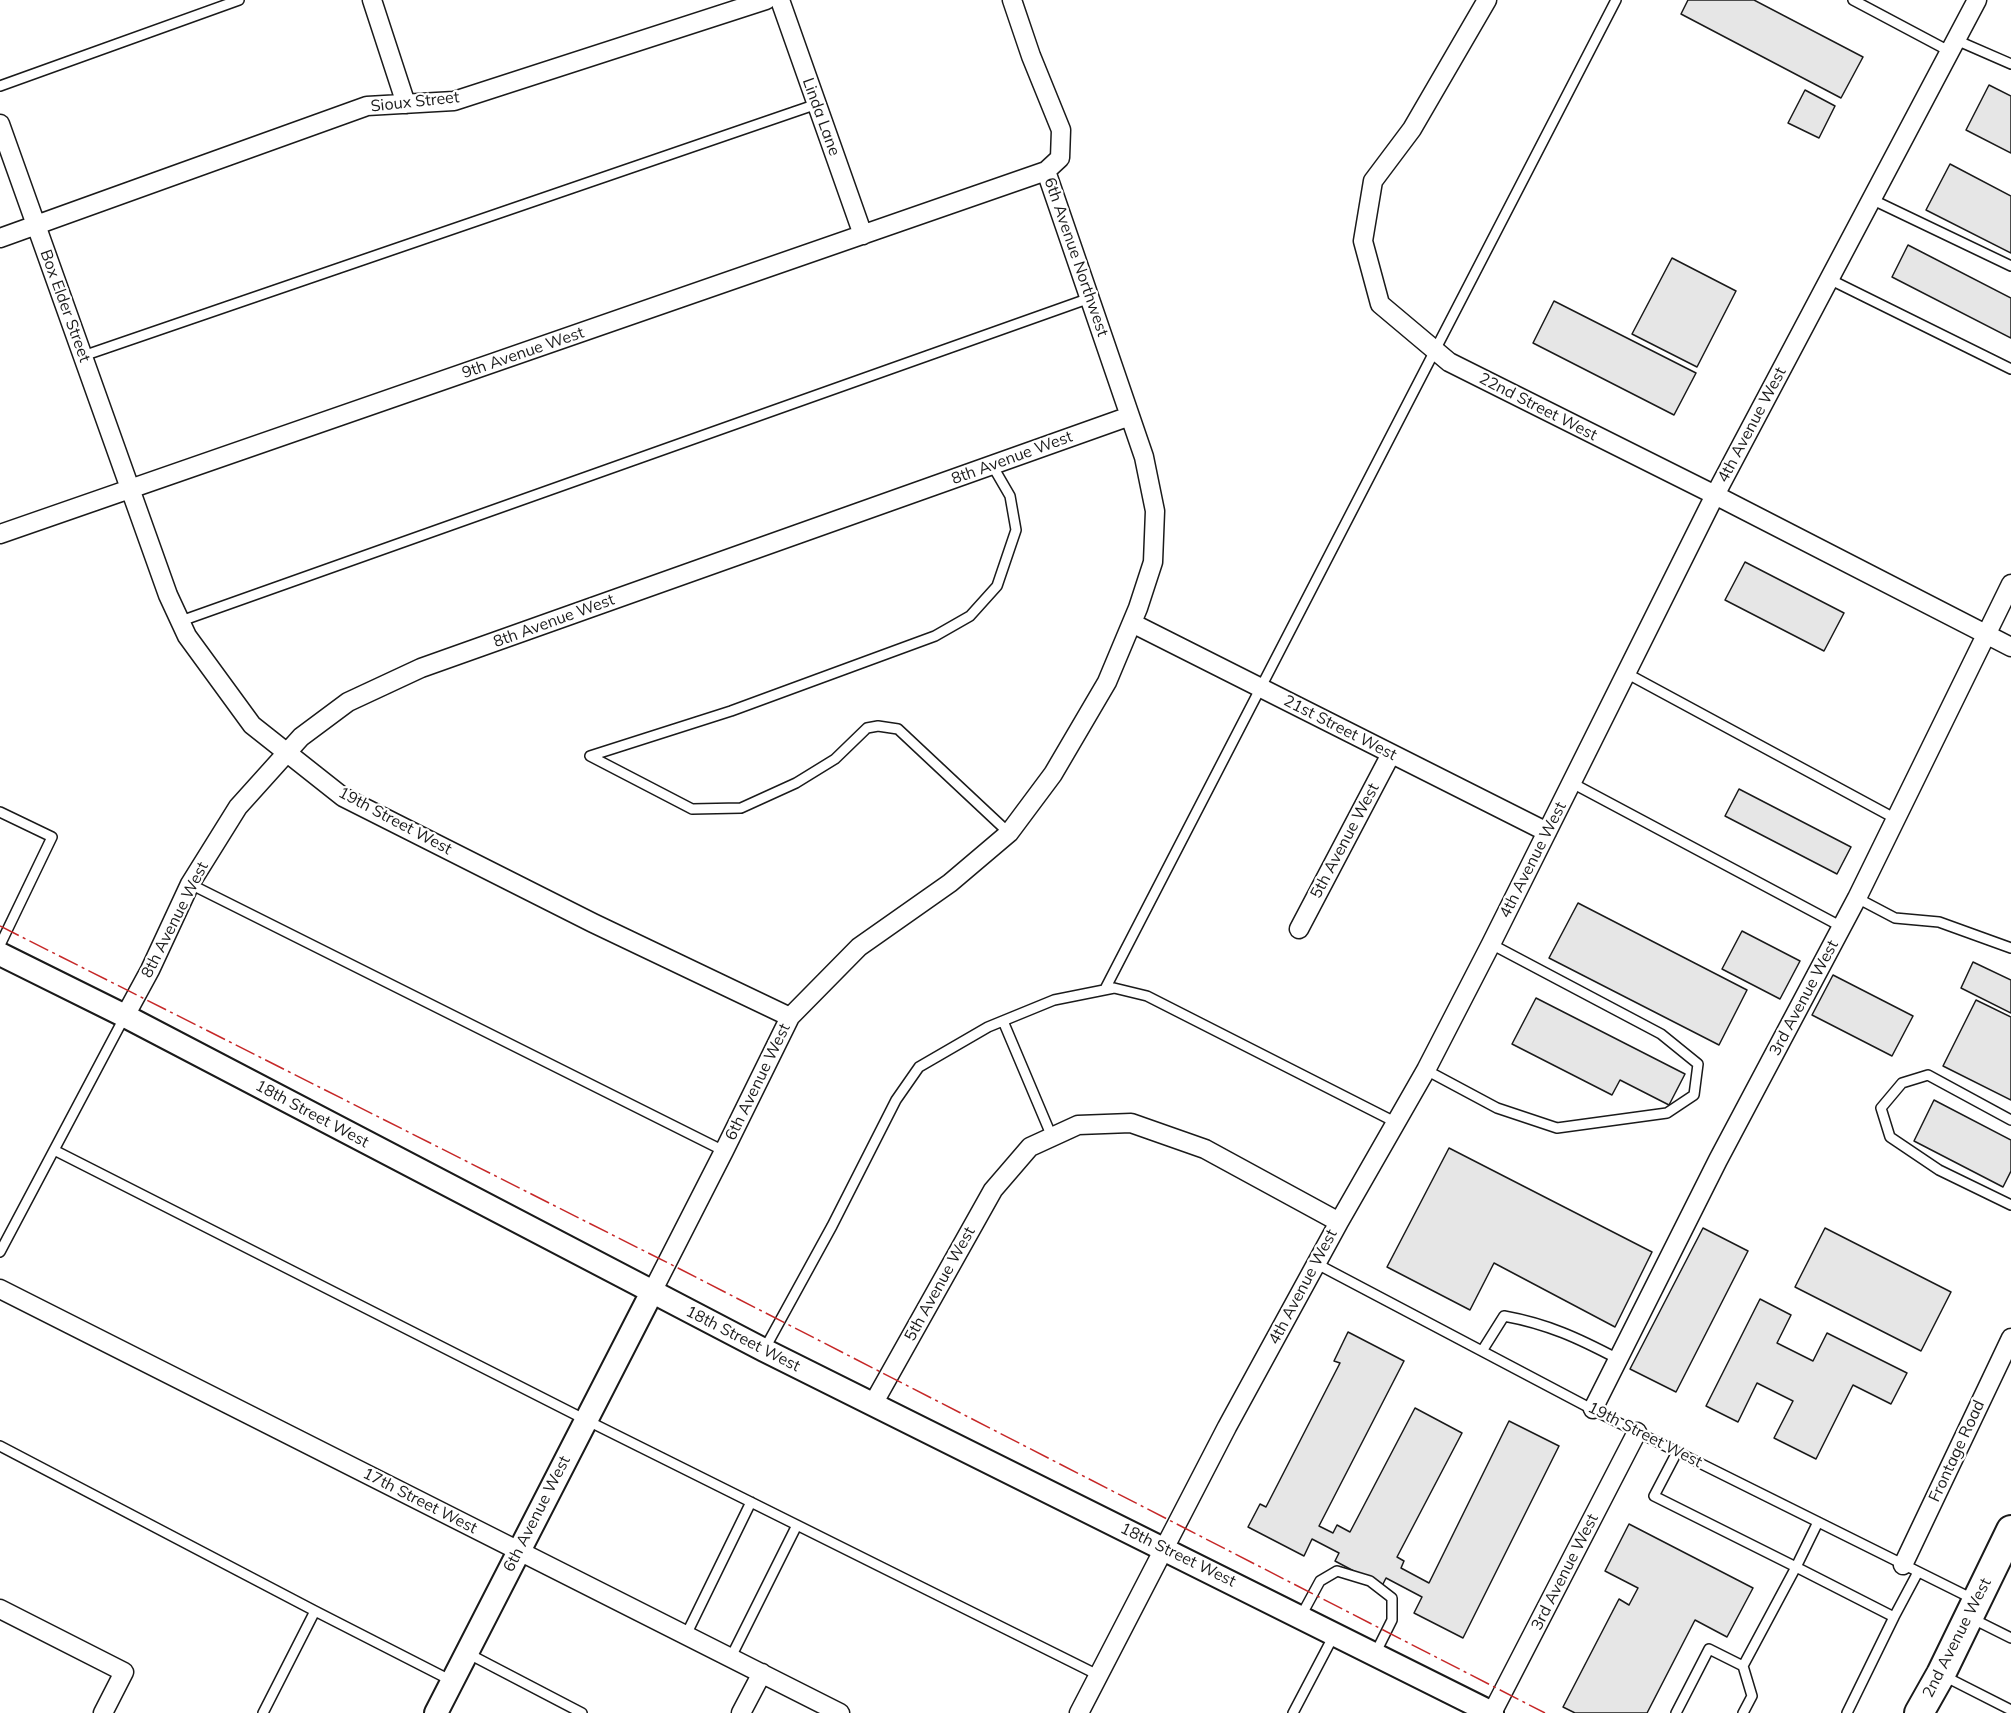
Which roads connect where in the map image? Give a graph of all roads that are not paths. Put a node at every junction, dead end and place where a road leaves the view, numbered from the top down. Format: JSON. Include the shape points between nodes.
{"nodes":[{"id":1,"x":239,"y":0,"type":"edge"},
{"id":2,"x":372,"y":0,"type":"edge"},
{"id":3,"x":766,"y":0,"type":"edge"},
{"id":4,"x":780,"y":0,"type":"edge"},
{"id":5,"x":1012,"y":0,"type":"edge"},
{"id":6,"x":1487,"y":0,"type":"edge"},
{"id":7,"x":1616,"y":0,"type":"edge"},
{"id":8,"x":1853,"y":0,"type":"edge"},
{"id":9,"x":1977,"y":0,"type":"edge"},
{"id":10,"x":1953,"y":46,"type":"junction"},
{"id":11,"x":2011,"y":64,"type":"edge"},
{"id":12,"x":0,"y":86,"type":"edge"},
{"id":13,"x":406,"y":104,"type":"junction"},
{"id":14,"x":817,"y":104,"type":"junction"},
{"id":15,"x":0,"y":124,"type":"edge"},
{"id":16,"x":1046,"y":171,"type":"junction"},
{"id":17,"x":1871,"y":199,"type":"junction"},
{"id":18,"x":36,"y":225,"type":"junction"},
{"id":19,"x":863,"y":235,"type":"junction"},
{"id":20,"x":0,"y":238,"type":"edge"},
{"id":21,"x":2011,"y":266,"type":"edge"},
{"id":22,"x":1829,"y":279,"type":"junction"},
{"id":23,"x":1090,"y":298,"type":"junction"},
{"id":24,"x":1434,"y":350,"type":"junction"},
{"id":25,"x":83,"y":356,"type":"junction"},
{"id":26,"x":2011,"y":369,"type":"edge"},
{"id":27,"x":1130,"y":416,"type":"junction"},
{"id":28,"x":992,"y":465,"type":"junction"},
{"id":29,"x":130,"y":489,"type":"junction"},
{"id":30,"x":1715,"y":495,"type":"junction"},
{"id":31,"x":0,"y":534,"type":"edge"},
{"id":32,"x":2011,"y":584,"type":"edge"},
{"id":33,"x":181,"y":621,"type":"junction"},
{"id":34,"x":1132,"y":623,"type":"junction"},
{"id":35,"x":1986,"y":634,"type":"junction"},
{"id":36,"x":2011,"y":647,"type":"edge"},
{"id":37,"x":1626,"y":674,"type":"junction"},
{"id":38,"x":1262,"y":688,"type":"junction"},
{"id":39,"x":287,"y":753,"type":"junction"},
{"id":40,"x":1391,"y":754,"type":"junction"},
{"id":41,"x":1572,"y":783,"type":"junction"},
{"id":42,"x":0,"y":812,"type":"edge"},
{"id":43,"x":1896,"y":819,"type":"junction"},
{"id":44,"x":1547,"y":832,"type":"junction"},
{"id":45,"x":1009,"y":833,"type":"junction"},
{"id":46,"x":190,"y":884,"type":"junction"},
{"id":47,"x":1857,"y":898,"type":"junction"},
{"id":48,"x":1842,"y":927,"type":"junction"},
{"id":49,"x":1299,"y":929,"type":"dead end"},
{"id":50,"x":1491,"y":944,"type":"junction"},
{"id":51,"x":0,"y":945,"type":"edge"},
{"id":52,"x":2011,"y":948,"type":"edge"},
{"id":53,"x":0,"y":954,"type":"edge"},
{"id":54,"x":1105,"y":989,"type":"junction"},
{"id":55,"x":125,"y":1016,"type":"junction"},
{"id":56,"x":790,"y":1017,"type":"junction"},
{"id":57,"x":1003,"y":1021,"type":"junction"},
{"id":58,"x":1426,"y":1070,"type":"junction"},
{"id":59,"x":2011,"y":1120,"type":"edge"},
{"id":60,"x":1397,"y":1123,"type":"junction"},
{"id":61,"x":1052,"y":1137,"type":"junction"},
{"id":62,"x":54,"y":1150,"type":"junction"},
{"id":63,"x":724,"y":1151,"type":"junction"},
{"id":64,"x":2011,"y":1205,"type":"edge"},
{"id":65,"x":1339,"y":1222,"type":"junction"},
{"id":66,"x":0,"y":1252,"type":"edge"},
{"id":67,"x":1317,"y":1264,"type":"junction"},
{"id":68,"x":0,"y":1289,"type":"edge"},
{"id":69,"x":652,"y":1292,"type":"junction"},
{"id":70,"x":2011,"y":1338,"type":"edge"},
{"id":71,"x":764,"y":1350,"type":"junction"},
{"id":72,"x":1482,"y":1351,"type":"junction"},
{"id":73,"x":1618,"y":1359,"type":"junction"},
{"id":74,"x":873,"y":1404,"type":"junction"},
{"id":75,"x":1593,"y":1409,"type":"junction"},
{"id":76,"x":586,"y":1420,"type":"junction"},
{"id":77,"x":1637,"y":1432,"type":"junction"},
{"id":78,"x":0,"y":1446,"type":"edge"},
{"id":79,"x":1677,"y":1452,"type":"junction"},
{"id":80,"x":751,"y":1502,"type":"junction"},
{"id":81,"x":1818,"y":1522,"type":"junction"},
{"id":82,"x":797,"y":1525,"type":"junction"},
{"id":83,"x":2011,"y":1530,"type":"edge"},
{"id":84,"x":1164,"y":1548,"type":"junction"},
{"id":85,"x":519,"y":1550,"type":"junction"},
{"id":86,"x":1796,"y":1567,"type":"junction"},
{"id":87,"x":1910,"y":1568,"type":"junction"},
{"id":88,"x":0,"y":1609,"type":"edge"},
{"id":89,"x":1973,"y":1609,"type":"junction"},
{"id":90,"x":315,"y":1611,"type":"junction"},
{"id":91,"x":1301,"y":1616,"type":"junction"},
{"id":92,"x":1894,"y":1617,"type":"junction"},
{"id":93,"x":1335,"y":1633,"type":"junction"},
{"id":94,"x":686,"y":1635,"type":"junction"},
{"id":95,"x":2011,"y":1638,"type":"edge"},
{"id":96,"x":466,"y":1653,"type":"junction"},
{"id":97,"x":1375,"y":1654,"type":"junction"},
{"id":98,"x":731,"y":1657,"type":"junction"},
{"id":99,"x":1743,"y":1666,"type":"junction"},
{"id":100,"x":762,"y":1673,"type":"junction"},
{"id":101,"x":1941,"y":1674,"type":"junction"},
{"id":102,"x":1098,"y":1675,"type":"junction"},
{"id":103,"x":452,"y":1681,"type":"junction"},
{"id":104,"x":2011,"y":1710,"type":"edge"},
{"id":105,"x":103,"y":1713,"type":"edge"},
{"id":106,"x":263,"y":1713,"type":"edge"},
{"id":107,"x":436,"y":1713,"type":"edge"},
{"id":108,"x":582,"y":1713,"type":"edge"},
{"id":109,"x":741,"y":1713,"type":"edge"},
{"id":110,"x":840,"y":1713,"type":"edge"},
{"id":111,"x":1079,"y":1713,"type":"edge"},
{"id":112,"x":1293,"y":1713,"type":"edge"},
{"id":113,"x":1492,"y":1713,"type":"edge"},
{"id":114,"x":1676,"y":1713,"type":"edge"},
{"id":115,"x":1743,"y":1713,"type":"edge"},
{"id":116,"x":1847,"y":1713,"type":"edge"},
{"id":117,"x":1919,"y":1713,"type":"edge"}],
"edges":[{"from":1,"to":12,"type":"lane"},
{"from":2,"to":13,"type":"street"},
{"from":3,"to":13,"type":"street","name":"Sioux Street","via":[[454,101]]},
{"from":4,"to":14,"type":"street","name":"Linda Lane"},
{"from":5,"to":16,"type":"street","name":"6th Avenue Northwest","via":[[1061,130],[1060,158]]},
{"from":6,"to":24,"type":"street","name":"22nd Street West","via":[[1412,129],[1373,181],[1363,241],[1380,304]]},
{"from":7,"to":24,"type":"lane"},
{"from":8,"to":10,"type":"lane"},
{"from":9,"to":10,"type":"street","name":"4th Avenue West"},
{"from":10,"to":11,"type":"lane"},
{"from":10,"to":17,"type":"street","name":"4th Avenue West"},
{"from":13,"to":18,"type":"street","name":"Sioux Street","via":[[367,106]]},
{"from":14,"to":19,"type":"street","name":"Linda Lane"},
{"from":14,"to":25,"type":"lane"},
{"from":15,"to":18,"type":"street","name":"Box Elder Street"},
{"from":16,"to":19,"type":"street","name":"9th Avenue West"},
{"from":16,"to":23,"type":"street","name":"6th Avenue Northwest"},
{"from":17,"to":21,"type":"lane"},
{"from":17,"to":22,"type":"street","name":"4th Avenue West"},
{"from":18,"to":20,"type":"street","name":"Sioux Street"},
{"from":18,"to":25,"type":"street","name":"Box Elder Street"},
{"from":19,"to":29,"type":"street","name":"9th Avenue West"},
{"from":22,"to":26,"type":"lane"},
{"from":22,"to":30,"type":"street","name":"4th Avenue West"},
{"from":23,"to":27,"type":"street","name":"6th Avenue Northwest"},
{"from":23,"to":33,"type":"lane"},
{"from":24,"to":30,"type":"street","name":"22nd Street West","via":[[1449,362]]},
{"from":24,"to":38,"type":"lane"},
{"from":25,"to":29,"type":"street","name":"Box Elder Street"},
{"from":27,"to":28,"type":"street","name":"8th Avenue West"},
{"from":27,"to":34,"type":"street","name":"6th Avenue West","via":[[1144,456],[1155,511],[1153,562]]},
{"from":28,"to":39,"type":"street","name":"8th Avenue West","via":[[421,668],[348,702],[301,737]]},
{"from":28,"to":45,"type":"lane","via":[[1010,496],[1016,530],[997,586],[970,616],[935,636],[731,711],[590,756],[692,809],[741,808],[796,783],[835,759],[867,728],[897,729]]},
{"from":29,"to":31,"type":"street","name":"9th Avenue West"},
{"from":29,"to":33,"type":"street","name":"19th Street West"},
{"from":30,"to":35,"type":"street","name":"22nd Street West"},
{"from":30,"to":37,"type":"street","name":"4th Avenue West"},
{"from":32,"to":35,"type":"street","name":"3rd Avenue West"},
{"from":33,"to":39,"type":"street","name":"19th Street West","via":[[187,636],[252,725]]},
{"from":34,"to":38,"type":"street","name":"21st Street West"},
{"from":34,"to":45,"type":"street","name":"6th Avenue West","via":[[1107,682],[1053,774]]},
{"from":35,"to":36,"type":"street","name":"22nd Street West"},
{"from":35,"to":43,"type":"street","name":"3rd Avenue West"},
{"from":37,"to":41,"type":"street","name":"4th Avenue West"},
{"from":37,"to":43,"type":"lane"},
{"from":38,"to":40,"type":"street","name":"21st Street West"},
{"from":38,"to":54,"type":"lane"},
{"from":39,"to":46,"type":"street","name":"8th Avenue West","via":[[238,807]]},
{"from":39,"to":56,"type":"street","name":"19th Street West","via":[[343,797]]},
{"from":40,"to":44,"type":"street","name":"21st Street West"},
{"from":40,"to":49,"type":"street","name":"5th Avenue West"},
{"from":41,"to":44,"type":"street","name":"4th Avenue West"},
{"from":41,"to":48,"type":"lane"},
{"from":42,"to":51,"type":"lane","via":[[52,837]]},
{"from":43,"to":47,"type":"street","name":"3rd Avenue West"},
{"from":44,"to":50,"type":"street","name":"4th Avenue West"},
{"from":45,"to":56,"type":"street","name":"6th Avenue West","via":[[950,883],[859,947]]},
{"from":46,"to":55,"type":"street","name":"8th Avenue West"},
{"from":46,"to":63,"type":"lane"},
{"from":47,"to":48,"type":"street","name":"3rd Avenue West"},
{"from":47,"to":52,"type":"lane","via":[[1895,918],[1939,922]]},
{"from":48,"to":73,"type":"street","name":"3rd Avenue West"},
{"from":50,"to":58,"type":"street","name":"4th Avenue West"},
{"from":50,"to":58,"type":"lane","via":[[1660,1034],[1698,1064],[1694,1095],[1667,1113],[1557,1128],[1497,1108]]},
{"from":53,"to":55,"type":"street","name":"18th Street West"},
{"from":54,"to":57,"type":"lane","via":[[1054,1000]]},
{"from":54,"to":60,"type":"lane","via":[[1147,996]]},
{"from":55,"to":62,"type":"lane"},
{"from":55,"to":69,"type":"street","name":"18th Street West"},
{"from":56,"to":63,"type":"street","name":"6th Avenue West"},
{"from":57,"to":61,"type":"lane"},
{"from":57,"to":71,"type":"lane","via":[[919,1067],[896,1100]]},
{"from":58,"to":60,"type":"street","name":"4th Avenue West"},
{"from":59,"to":64,"type":"lane","via":[[1928,1075],[1902,1083],[1881,1108],[1890,1137],[1939,1170]]},
{"from":60,"to":65,"type":"street","name":"4th Avenue West"},
{"from":61,"to":65,"type":"street","via":[[1078,1125],[1131,1123],[1205,1149]]},
{"from":61,"to":74,"type":"street","name":"5th Avenue West","via":[[1030,1147],[993,1190]]},
{"from":62,"to":66,"type":"lane"},
{"from":62,"to":76,"type":"lane"},
{"from":63,"to":69,"type":"street","name":"6th Avenue West"},
{"from":65,"to":67,"type":"street","name":"4th Avenue West"},
{"from":67,"to":72,"type":"lane","name":"19th Street West"},
{"from":67,"to":84,"type":"street","name":"4th Avenue West"},
{"from":68,"to":85,"type":"street","name":"17th Street West"},
{"from":69,"to":71,"type":"street","name":"18th Street West"},
{"from":69,"to":76,"type":"street","name":"6th Avenue West"},
{"from":70,"to":87,"type":"street","name":"Frontage Road"},
{"from":71,"to":74,"type":"street","name":"18th Street West"},
{"from":72,"to":73,"type":"lane","via":[[1503,1316],[1573,1335]]},
{"from":72,"to":75,"type":"lane","name":"19th Street West"},
{"from":73,"to":75,"type":"street","name":"3rd Avenue West"},
{"from":74,"to":84,"type":"street","name":"18th Street West"},
{"from":75,"to":77,"type":"lane","name":"19th Street West"},
{"from":76,"to":80,"type":"lane"},
{"from":76,"to":85,"type":"street","name":"6th Avenue West"},
{"from":77,"to":79,"type":"lane","name":"19th Street West"},
{"from":77,"to":113,"type":"street","name":"3rd Avenue West"},
{"from":78,"to":90,"type":"lane"},
{"from":79,"to":81,"type":"lane","name":"19th Street West"},
{"from":79,"to":86,"type":"lane","via":[[1654,1496]]},
{"from":80,"to":82,"type":"lane"},
{"from":80,"to":94,"type":"lane"},
{"from":81,"to":86,"type":"lane"},
{"from":81,"to":87,"type":"lane","name":"19th Street West"},
{"from":82,"to":98,"type":"lane"},
{"from":82,"to":102,"type":"lane"},
{"from":83,"to":89,"type":"main road","name":"2nd Avenue West"},
{"from":84,"to":91,"type":"street","name":"18th Street West"},
{"from":84,"to":102,"type":"street","name":"4th Avenue West"},
{"from":85,"to":94,"type":"street","name":"17th Street West"},
{"from":85,"to":96,"type":"street","name":"6th Avenue West"},
{"from":86,"to":92,"type":"lane"},
{"from":86,"to":99,"type":"lane"},
{"from":87,"to":89,"type":"lane","name":"19th Street West"},
{"from":87,"to":92,"type":"lane"},
{"from":88,"to":105,"type":"street","via":[[124,1672]]},
{"from":89,"to":95,"type":"lane","name":"19th Street West"},
{"from":89,"to":101,"type":"main road","name":"2nd Avenue West"},
{"from":90,"to":103,"type":"lane"},
{"from":90,"to":106,"type":"lane"},
{"from":91,"to":93,"type":"street","name":"18th Street West"},
{"from":91,"to":97,"type":"lane","via":[[1320,1581],[1337,1571],[1370,1581],[1392,1598],[1392,1620]]},
{"from":92,"to":116,"type":"lane"},
{"from":93,"to":97,"type":"street","name":"18th Street West"},
{"from":93,"to":112,"type":"lane"},
{"from":94,"to":98,"type":"street","name":"17th Street West"},
{"from":96,"to":103,"type":"street","name":"6th Avenue West"},
{"from":96,"to":108,"type":"lane"},
{"from":97,"to":113,"type":"street","name":"18th Street West"},
{"from":98,"to":100,"type":"street","name":"17th Street West"},
{"from":99,"to":114,"type":"lane","via":[[1709,1649]]},
{"from":99,"to":115,"type":"lane","via":[[1752,1696]]},
{"from":100,"to":109,"type":"street"},
{"from":100,"to":110,"type":"street","name":"17th Street West"},
{"from":101,"to":104,"type":"lane"},
{"from":101,"to":117,"type":"main road","name":"2nd Avenue West"},
{"from":102,"to":111,"type":"street","name":"4th Avenue West"},
{"from":103,"to":107,"type":"street","name":"6th Avenue West"}]}
